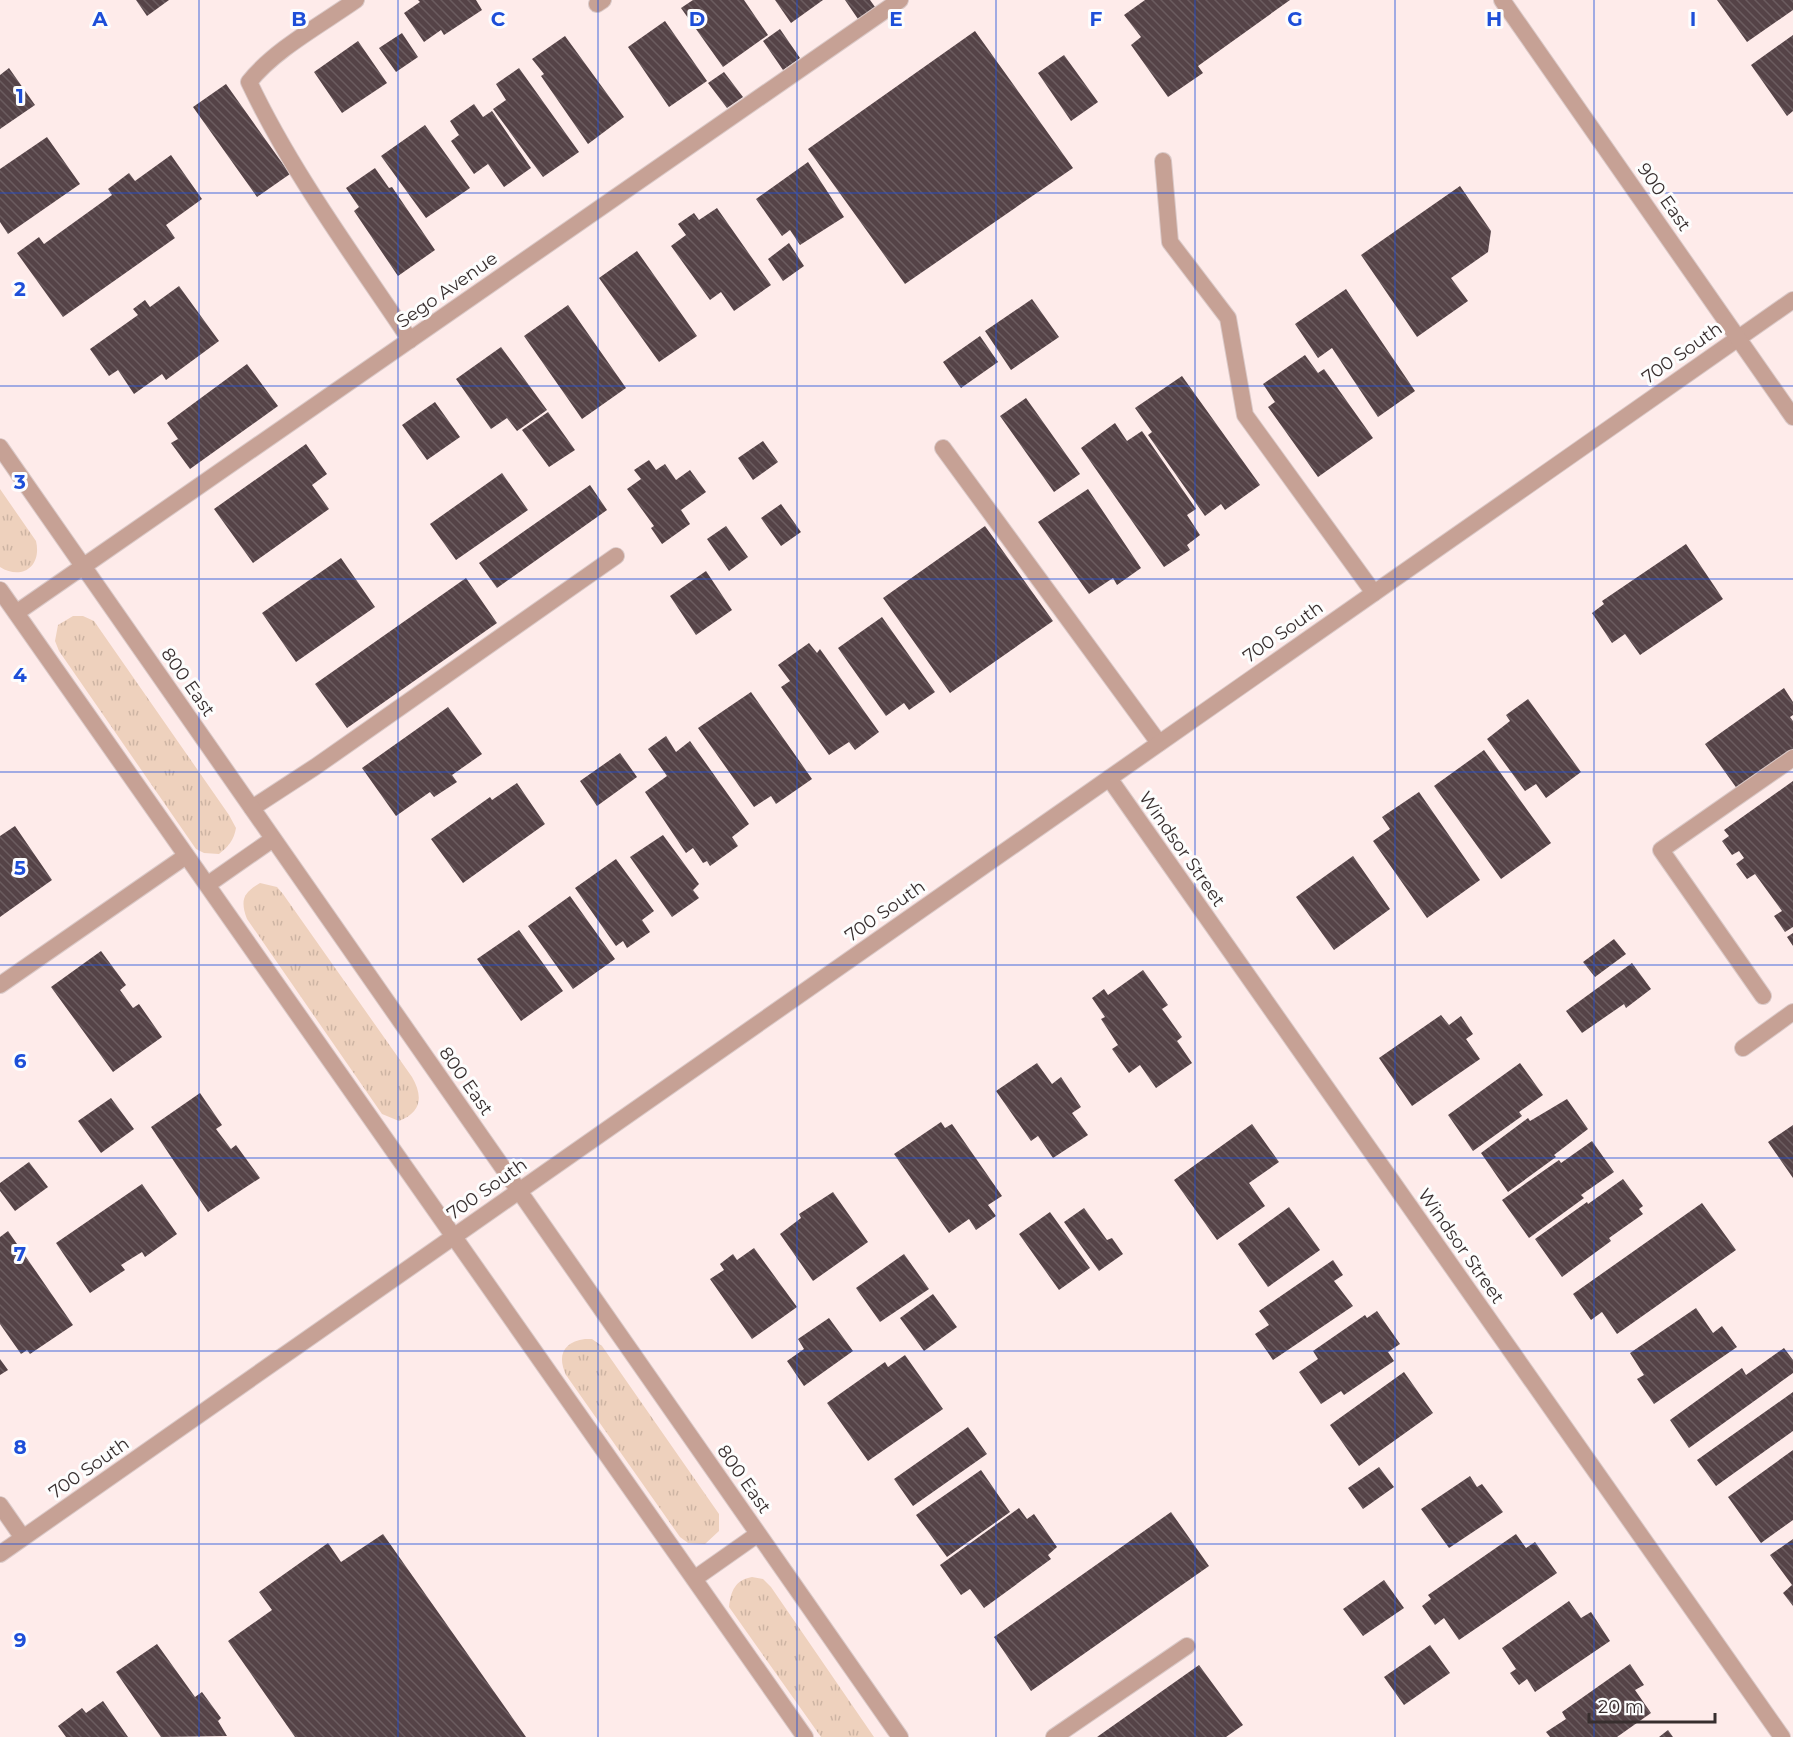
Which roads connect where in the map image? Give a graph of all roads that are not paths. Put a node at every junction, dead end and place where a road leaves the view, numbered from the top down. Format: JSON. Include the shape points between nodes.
{"nodes":[{"id":1,"x":356,"y":0,"type":"edge"},
{"id":2,"x":900,"y":0,"type":"edge"},
{"id":3,"x":1502,"y":0,"type":"edge"},
{"id":4,"x":1162,"y":161,"type":"dead end"},
{"id":5,"x":1793,"y":300,"type":"edge"},
{"id":6,"x":1738,"y":338,"type":"junction"},
{"id":7,"x":410,"y":340,"type":"junction"},
{"id":8,"x":1793,"y":417,"type":"edge"},
{"id":9,"x":0,"y":447,"type":"edge"},
{"id":10,"x":943,"y":448,"type":"dead end"},
{"id":11,"x":616,"y":556,"type":"dead end"},
{"id":12,"x":83,"y":567,"type":"junction"},
{"id":13,"x":0,"y":590,"type":"edge"},
{"id":14,"x":1374,"y":592,"type":"junction"},
{"id":15,"x":16,"y":613,"type":"junction"},
{"id":16,"x":1159,"y":743,"type":"junction"},
{"id":17,"x":1793,"y":758,"type":"edge"},
{"id":18,"x":1108,"y":778,"type":"junction"},
{"id":19,"x":252,"y":808,"type":"junction"},
{"id":20,"x":273,"y":839,"type":"junction"},
{"id":21,"x":186,"y":856,"type":"junction"},
{"id":22,"x":207,"y":885,"type":"junction"},
{"id":23,"x":0,"y":985,"type":"edge"},
{"id":24,"x":1764,"y":996,"type":"dead end"},
{"id":25,"x":1793,"y":1012,"type":"edge"},
{"id":26,"x":1743,"y":1048,"type":"dead end"},
{"id":27,"x":519,"y":1190,"type":"junction"},
{"id":28,"x":453,"y":1236,"type":"junction"},
{"id":29,"x":0,"y":1505,"type":"edge"},
{"id":30,"x":758,"y":1534,"type":"junction"},
{"id":31,"x":23,"y":1538,"type":"junction"},
{"id":32,"x":0,"y":1554,"type":"edge"},
{"id":33,"x":694,"y":1579,"type":"junction"},
{"id":34,"x":1187,"y":1646,"type":"dead end"},
{"id":35,"x":805,"y":1737,"type":"edge"},
{"id":36,"x":900,"y":1737,"type":"edge"},
{"id":37,"x":1054,"y":1737,"type":"edge"},
{"id":38,"x":1782,"y":1737,"type":"edge"}],
"edges":[{"from":1,"to":7,"type":"street","via":[[276,56],[249,82],[265,116],[312,192]]},
{"from":2,"to":7,"type":"street","name":"Sego Avenue"},
{"from":3,"to":6,"type":"street","name":"900 East"},
{"from":4,"to":14,"type":"street","via":[[1170,242],[1228,318],[1245,415]]},
{"from":5,"to":6,"type":"street","name":"700 South"},
{"from":6,"to":8,"type":"street","name":"900 East"},
{"from":6,"to":14,"type":"street","name":"700 South"},
{"from":7,"to":12,"type":"street","name":"Sego Avenue"},
{"from":9,"to":12,"type":"street","name":"800 East"},
{"from":10,"to":16,"type":"street"},
{"from":11,"to":19,"type":"street"},
{"from":12,"to":15,"type":"street","name":"Sego Avenue"},
{"from":12,"to":19,"type":"street","name":"800 East"},
{"from":13,"to":15,"type":"street"},
{"from":14,"to":16,"type":"street","name":"700 South"},
{"from":15,"to":21,"type":"street"},
{"from":16,"to":18,"type":"street","name":"700 South"},
{"from":17,"to":24,"type":"street","via":[[1661,850]]},
{"from":18,"to":27,"type":"street","name":"700 South"},
{"from":18,"to":38,"type":"street","name":"Windsor Street"},
{"from":19,"to":20,"type":"street","name":"800 East"},
{"from":20,"to":22,"type":"street"},
{"from":20,"to":27,"type":"street","name":"800 East"},
{"from":21,"to":22,"type":"street"},
{"from":21,"to":23,"type":"street"},
{"from":22,"to":28,"type":"street"},
{"from":25,"to":26,"type":"street"},
{"from":27,"to":28,"type":"street","name":"700 South"},
{"from":27,"to":30,"type":"street","name":"800 East"},
{"from":28,"to":31,"type":"street","name":"700 South"},
{"from":28,"to":33,"type":"street"},
{"from":29,"to":31,"type":"street"},
{"from":30,"to":33,"type":"street"},
{"from":30,"to":36,"type":"street","name":"800 East"},
{"from":31,"to":32,"type":"street","name":"700 South"},
{"from":33,"to":35,"type":"street"},
{"from":34,"to":37,"type":"street"}]}
